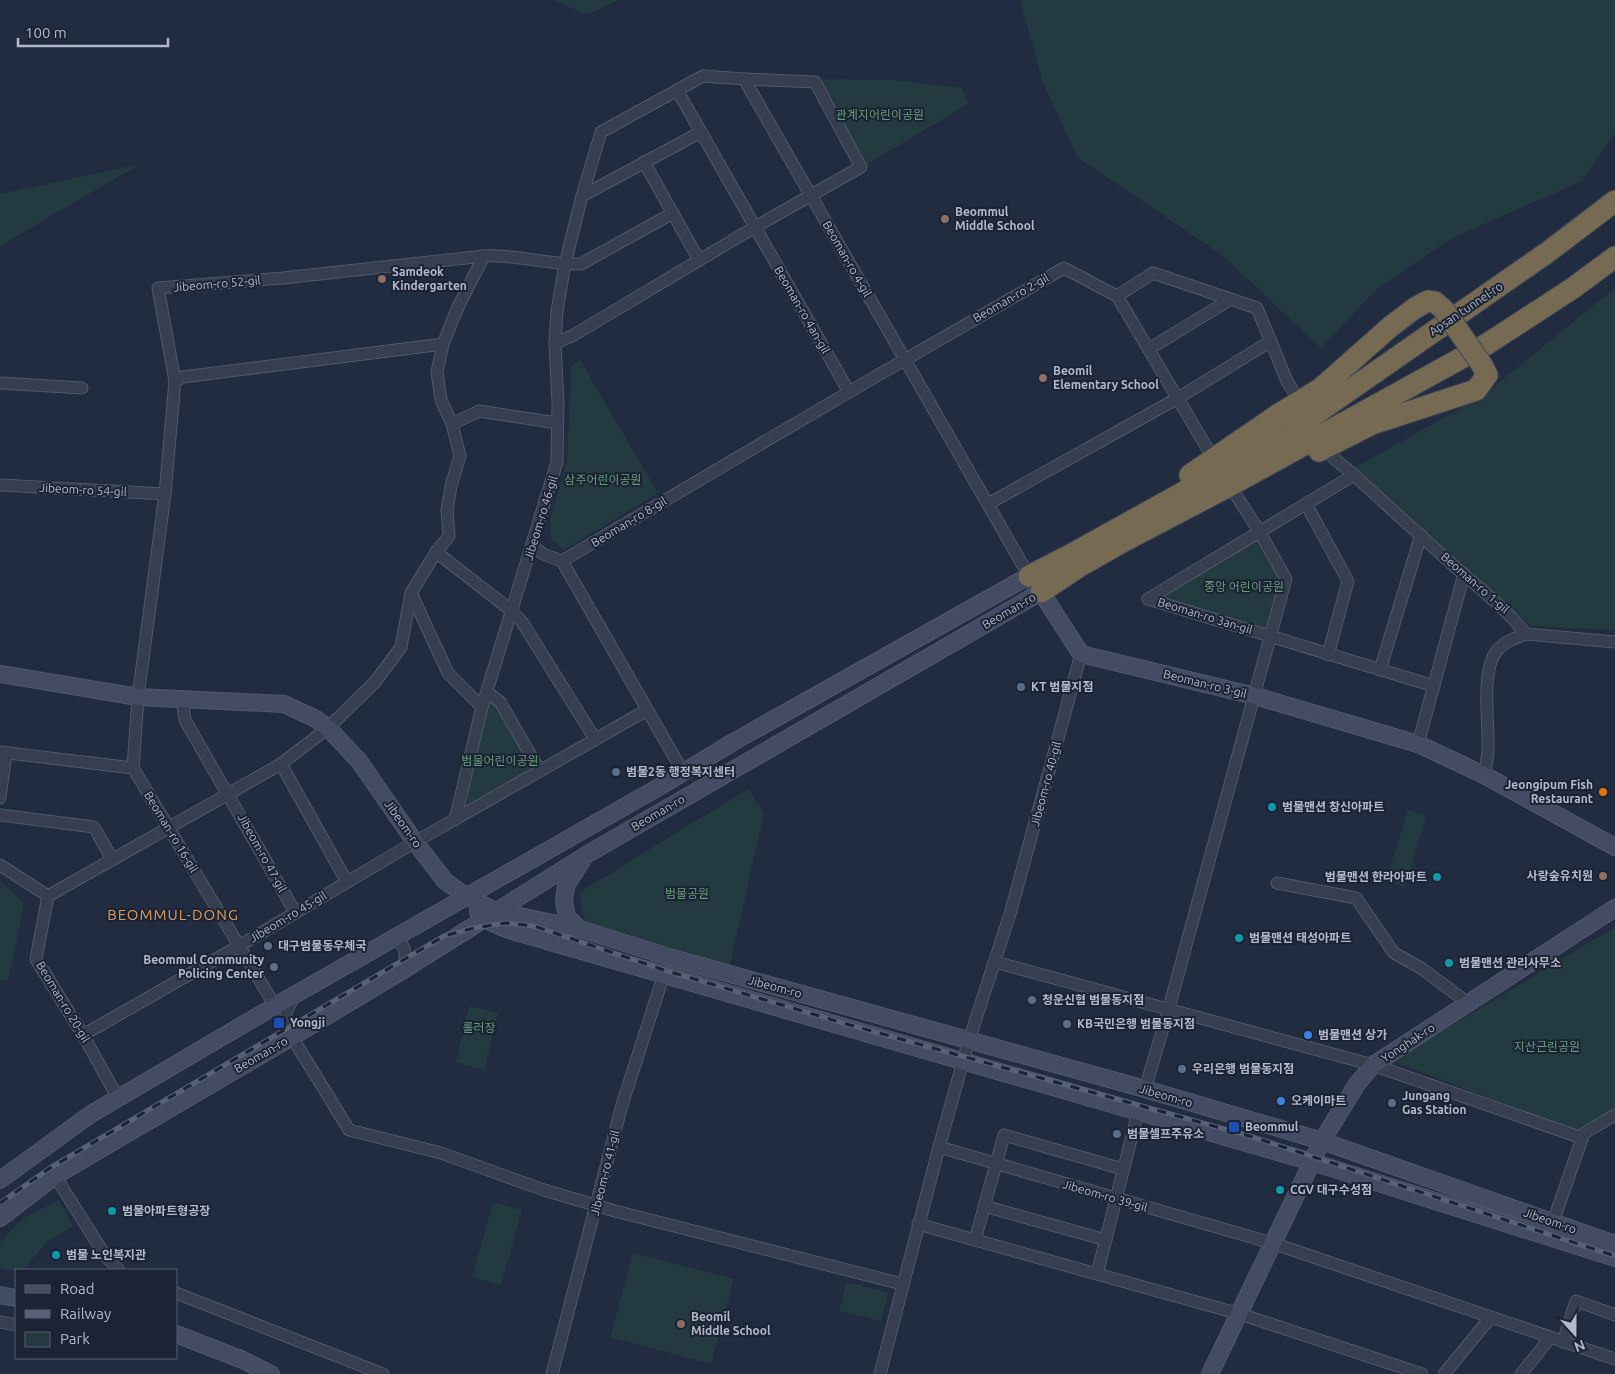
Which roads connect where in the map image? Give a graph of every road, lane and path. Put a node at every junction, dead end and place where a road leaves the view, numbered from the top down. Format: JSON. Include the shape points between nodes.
{"nodes":[{"id":1,"x":744,"y":79,"type":"junction"},
{"id":2,"x":677,"y":90,"type":"junction"},
{"id":3,"x":701,"y":132,"type":"junction"},
{"id":4,"x":644,"y":162,"type":"junction"},
{"id":5,"x":582,"y":196,"type":"junction"},
{"id":6,"x":811,"y":196,"type":"junction"},
{"id":7,"x":1615,"y":201,"type":"edge"},
{"id":8,"x":673,"y":213,"type":"junction"},
{"id":9,"x":755,"y":227,"type":"junction"},
{"id":10,"x":484,"y":256,"type":"junction"},
{"id":11,"x":1615,"y":257,"type":"edge"},
{"id":12,"x":699,"y":260,"type":"junction"},
{"id":13,"x":565,"y":264,"type":"junction"},
{"id":14,"x":1117,"y":296,"type":"junction"},
{"id":15,"x":1232,"y":299,"type":"junction"},
{"id":16,"x":1271,"y":341,"type":"junction"},
{"id":17,"x":555,"y":343,"type":"junction"},
{"id":18,"x":443,"y":344,"type":"junction"},
{"id":19,"x":1149,"y":349,"type":"junction"},
{"id":20,"x":905,"y":359,"type":"junction"},
{"id":21,"x":175,"y":381,"type":"junction"},
{"id":22,"x":0,"y":383,"type":"edge"},
{"id":23,"x":82,"y":388,"type":"dead end"},
{"id":24,"x":849,"y":392,"type":"junction"},
{"id":25,"x":1178,"y":398,"type":"junction"},
{"id":26,"x":558,"y":423,"type":"junction"},
{"id":27,"x":452,"y":424,"type":"junction"},
{"id":28,"x":1317,"y":424,"type":"junction"},
{"id":29,"x":1213,"y":458,"type":"junction"},
{"id":30,"x":1354,"y":476,"type":"junction"},
{"id":31,"x":0,"y":485,"type":"edge"},
{"id":32,"x":1234,"y":492,"type":"junction"},
{"id":33,"x":165,"y":494,"type":"junction"},
{"id":34,"x":988,"y":504,"type":"junction"},
{"id":35,"x":1306,"y":504,"type":"junction"},
{"id":36,"x":1133,"y":519,"type":"junction"},
{"id":37,"x":1259,"y":531,"type":"junction"},
{"id":38,"x":1421,"y":535,"type":"junction"},
{"id":39,"x":1124,"y":541,"type":"junction"},
{"id":40,"x":532,"y":546,"type":"junction"},
{"id":41,"x":436,"y":552,"type":"junction"},
{"id":42,"x":562,"y":561,"type":"junction"},
{"id":43,"x":1464,"y":574,"type":"junction"},
{"id":44,"x":1035,"y":584,"type":"junction"},
{"id":45,"x":411,"y":593,"type":"junction"},
{"id":46,"x":512,"y":611,"type":"junction"},
{"id":47,"x":1526,"y":634,"type":"junction"},
{"id":48,"x":1271,"y":637,"type":"junction"},
{"id":49,"x":1615,"y":642,"type":"edge"},
{"id":50,"x":1081,"y":654,"type":"junction"},
{"id":51,"x":1328,"y":655,"type":"junction"},
{"id":52,"x":1380,"y":670,"type":"junction"},
{"id":53,"x":0,"y":674,"type":"edge"},
{"id":54,"x":1434,"y":686,"type":"junction"},
{"id":55,"x":487,"y":692,"type":"junction"},
{"id":56,"x":1255,"y":696,"type":"junction"},
{"id":57,"x":138,"y":697,"type":"junction"},
{"id":58,"x":182,"y":699,"type":"junction"},
{"id":59,"x":482,"y":707,"type":"junction"},
{"id":60,"x":646,"y":710,"type":"junction"},
{"id":61,"x":328,"y":728,"type":"junction"},
{"id":62,"x":595,"y":740,"type":"junction"},
{"id":63,"x":1418,"y":744,"type":"junction"},
{"id":64,"x":3,"y":753,"type":"edge"},
{"id":65,"x":281,"y":764,"type":"junction"},
{"id":66,"x":133,"y":768,"type":"junction"},
{"id":67,"x":540,"y":771,"type":"junction"},
{"id":68,"x":683,"y":772,"type":"junction"},
{"id":69,"x":1484,"y":775,"type":"junction"},
{"id":70,"x":228,"y":793,"type":"junction"},
{"id":71,"x":0,"y":798,"type":"edge"},
{"id":72,"x":0,"y":815,"type":"edge"},
{"id":73,"x":456,"y":820,"type":"junction"},
{"id":74,"x":168,"y":827,"type":"junction"},
{"id":75,"x":415,"y":842,"type":"junction"},
{"id":76,"x":1615,"y":847,"type":"edge"},
{"id":77,"x":586,"y":855,"type":"junction"},
{"id":78,"x":112,"y":859,"type":"junction"},
{"id":79,"x":0,"y":866,"type":"edge"},
{"id":80,"x":347,"y":882,"type":"junction"},
{"id":81,"x":1276,"y":883,"type":"dead end"},
{"id":82,"x":48,"y":896,"type":"junction"},
{"id":83,"x":467,"y":897,"type":"junction"},
{"id":84,"x":1615,"y":908,"type":"edge"},
{"id":85,"x":295,"y":912,"type":"junction"},
{"id":86,"x":490,"y":914,"type":"junction"},
{"id":87,"x":580,"y":929,"type":"junction"},
{"id":88,"x":392,"y":938,"type":"junction"},
{"id":89,"x":239,"y":946,"type":"junction"},
{"id":90,"x":996,"y":958,"type":"junction"},
{"id":91,"x":405,"y":969,"type":"junction"},
{"id":92,"x":664,"y":974,"type":"junction"},
{"id":93,"x":298,"y":992,"type":"junction"},
{"id":94,"x":1468,"y":1003,"type":"junction"},
{"id":95,"x":275,"y":1006,"type":"junction"},
{"id":96,"x":1169,"y":1008,"type":"junction"},
{"id":97,"x":83,"y":1035,"type":"junction"},
{"id":98,"x":292,"y":1037,"type":"junction"},
{"id":99,"x":969,"y":1040,"type":"junction"},
{"id":100,"x":963,"y":1061,"type":"junction"},
{"id":101,"x":1374,"y":1065,"type":"junction"},
{"id":102,"x":1145,"y":1089,"type":"junction"},
{"id":103,"x":118,"y":1098,"type":"junction"},
{"id":104,"x":1138,"y":1112,"type":"junction"},
{"id":105,"x":1615,"y":1115,"type":"edge"},
{"id":106,"x":1582,"y":1138,"type":"junction"},
{"id":107,"x":1322,"y":1141,"type":"junction"},
{"id":108,"x":939,"y":1147,"type":"junction"},
{"id":109,"x":1312,"y":1162,"type":"junction"},
{"id":110,"x":996,"y":1164,"type":"junction"},
{"id":111,"x":1123,"y":1169,"type":"junction"},
{"id":112,"x":54,"y":1176,"type":"junction"},
{"id":113,"x":0,"y":1180,"type":"edge"},
{"id":114,"x":1116,"y":1199,"type":"junction"},
{"id":115,"x":597,"y":1206,"type":"junction"},
{"id":116,"x":984,"y":1206,"type":"junction"},
{"id":117,"x":0,"y":1218,"type":"edge"},
{"id":118,"x":1553,"y":1222,"type":"junction"},
{"id":119,"x":918,"y":1224,"type":"junction"},
{"id":120,"x":975,"y":1240,"type":"junction"},
{"id":121,"x":1106,"y":1240,"type":"junction"},
{"id":122,"x":1272,"y":1244,"type":"junction"},
{"id":123,"x":1615,"y":1244,"type":"edge"},
{"id":124,"x":1615,"y":1258,"type":"edge"},
{"id":125,"x":118,"y":1269,"type":"edge"},
{"id":126,"x":1097,"y":1274,"type":"junction"},
{"id":127,"x":902,"y":1284,"type":"junction"},
{"id":128,"x":178,"y":1294,"type":"edge"},
{"id":129,"x":0,"y":1295,"type":"edge"},
{"id":130,"x":15,"y":1298,"type":"edge"},
{"id":131,"x":1240,"y":1314,"type":"junction"},
{"id":132,"x":1615,"y":1315,"type":"edge"},
{"id":133,"x":1491,"y":1317,"type":"junction"},
{"id":134,"x":0,"y":1322,"type":"edge"},
{"id":135,"x":15,"y":1325,"type":"edge"},
{"id":136,"x":178,"y":1335,"type":"edge"},
{"id":137,"x":1550,"y":1338,"type":"junction"},
{"id":138,"x":1562,"y":1342,"type":"junction"},
{"id":139,"x":1615,"y":1359,"type":"edge"},
{"id":140,"x":271,"y":1374,"type":"edge"},
{"id":141,"x":383,"y":1374,"type":"edge"},
{"id":142,"x":552,"y":1374,"type":"edge"},
{"id":143,"x":880,"y":1374,"type":"edge"},
{"id":144,"x":1210,"y":1374,"type":"edge"},
{"id":145,"x":1422,"y":1374,"type":"edge"},
{"id":146,"x":1444,"y":1374,"type":"edge"},
{"id":147,"x":1521,"y":1374,"type":"edge"}],
"edges":[{"from":1,"to":2,"type":"street","via":[[703,76]]},
{"from":1,"to":6,"type":"street","name":"Beoman-ro 4-gil"},
{"from":1,"to":6,"type":"street","via":[[814,82],[862,167]]},
{"from":2,"to":3,"type":"street","name":"Beoman-ro 4an-gil"},
{"from":2,"to":5,"type":"street","name":"Jibeom-ro 46-gil","via":[[601,132]]},
{"from":3,"to":4,"type":"street"},
{"from":3,"to":9,"type":"street","name":"Beoman-ro 4an-gil"},
{"from":4,"to":5,"type":"street"},
{"from":4,"to":8,"type":"street"},
{"from":5,"to":13,"type":"street","name":"Jibeom-ro 46-gil"},
{"from":6,"to":9,"type":"street"},
{"from":6,"to":20,"type":"street","name":"Beoman-ro 4-gil"},
{"from":7,"to":28,"type":"highway","name":"Apsan tunnel-ro","via":[[1548,252],[1404,351]]},
{"from":8,"to":12,"type":"street"},
{"from":8,"to":13,"type":"street","via":[[580,264]]},
{"from":9,"to":12,"type":"street"},
{"from":9,"to":24,"type":"street","name":"Beoman-ro 4an-gil"},
{"from":10,"to":13,"type":"street","name":"Jibeom-ro 52-gil","via":[[500,255]]},
{"from":10,"to":18,"type":"street"},
{"from":10,"to":21,"type":"street","name":"Jibeom-ro 52-gil","via":[[158,288]]},
{"from":11,"to":28,"type":"highway","via":[[1487,344]]},
{"from":12,"to":17,"type":"street"},
{"from":13,"to":17,"type":"street","name":"Jibeom-ro 46-gil"},
{"from":14,"to":15,"type":"street","via":[[1153,274]]},
{"from":14,"to":19,"type":"street"},
{"from":14,"to":20,"type":"street","name":"Beoman-ro 2-gil","via":[[1064,268]]},
{"from":15,"to":16,"type":"street","via":[[1258,308]]},
{"from":15,"to":19,"type":"street"},
{"from":16,"to":25,"type":"street"},
{"from":16,"to":28,"type":"street","via":[[1288,381]]},
{"from":17,"to":26,"type":"street","name":"Jibeom-ro 46-gil"},
{"from":18,"to":21,"type":"street","via":[[183,377]]},
{"from":18,"to":27,"type":"street","via":[[437,372],[441,400]]},
{"from":19,"to":25,"type":"street"},
{"from":20,"to":24,"type":"street","name":"Beoman-ro 8-gil"},
{"from":20,"to":34,"type":"street","name":"Beoman-ro 4-gil"},
{"from":21,"to":33,"type":"street","name":"Jibeom-ro 52-gil"},
{"from":22,"to":23,"type":"street"},
{"from":24,"to":42,"type":"street","name":"Beoman-ro 8-gil"},
{"from":25,"to":29,"type":"street"},
{"from":25,"to":34,"type":"street"},
{"from":26,"to":27,"type":"street","via":[[479,411]]},
{"from":26,"to":40,"type":"street","name":"Jibeom-ro 46-gil","via":[[557,462]]},
{"from":27,"to":41,"type":"street","via":[[460,456],[449,494],[449,536]]},
{"from":28,"to":28,"type":"highway","bridge":true,"via":[[1372,424],[1476,390],[1487,375],[1444,310],[1435,302],[1428,301],[1390,327],[1320,389]]},
{"from":28,"to":29,"type":"highway"},
{"from":28,"to":30,"type":"street"},
{"from":28,"to":32,"type":"highway"},
{"from":28,"to":36,"type":"highway","name":"Beoman-ro","via":[[1281,438]]},
{"from":28,"to":39,"type":"highway","name":"Beoman-ro","via":[[1231,485]]},
{"from":29,"to":36,"type":"highway"},
{"from":30,"to":35,"type":"street","name":"Beoman-ro 3an-gil"},
{"from":30,"to":38,"type":"street","name":"Beoman-ro 1-gil"},
{"from":31,"to":33,"type":"street","name":"Jibeom-ro 54-gil"},
{"from":32,"to":37,"type":"street"},
{"from":32,"to":39,"type":"highway"},
{"from":33,"to":57,"type":"street","name":"Jibeom-ro 52-gil"},
{"from":34,"to":44,"type":"street","name":"Beoman-ro 4-gil"},
{"from":35,"to":37,"type":"street","name":"Beoman-ro 3an-gil"},
{"from":35,"to":51,"type":"street","via":[[1348,581]]},
{"from":36,"to":44,"type":"highway","name":"Beoman-ro","via":[[1072,554]]},
{"from":37,"to":48,"type":"street","via":[[1286,579]]},
{"from":37,"to":48,"type":"street","name":"Beoman-ro 3an-gil","via":[[1148,599]]},
{"from":38,"to":43,"type":"street","name":"Beoman-ro 1-gil"},
{"from":38,"to":52,"type":"street"},
{"from":39,"to":44,"type":"highway","name":"Beoman-ro","via":[[1080,566]]},
{"from":40,"to":42,"type":"street"},
{"from":40,"to":46,"type":"street","name":"Jibeom-ro 46-gil"},
{"from":41,"to":45,"type":"street"},
{"from":41,"to":46,"type":"street"},
{"from":42,"to":60,"type":"street"},
{"from":43,"to":47,"type":"street","name":"Beoman-ro 1-gil","via":[[1513,616]]},
{"from":43,"to":54,"type":"street"},
{"from":44,"to":50,"type":"main road"},
{"from":44,"to":68,"type":"main road","name":"Beoman-ro","via":[[801,703]]},
{"from":44,"to":77,"type":"main road","name":"Beoman-ro"},
{"from":45,"to":59,"type":"street","via":[[448,673]]},
{"from":45,"to":61,"type":"street","via":[[402,648],[375,682]]},
{"from":46,"to":55,"type":"street","name":"Jibeom-ro 46-gil"},
{"from":46,"to":62,"type":"street"},
{"from":47,"to":49,"type":"street"},
{"from":47,"to":69,"type":"street","via":[[1510,640],[1496,651],[1489,668],[1488,749]]},
{"from":48,"to":51,"type":"street","name":"Beoman-ro 3an-gil"},
{"from":48,"to":56,"type":"street"},
{"from":50,"to":56,"type":"main road","name":"Beoman-ro 3-gil"},
{"from":50,"to":90,"type":"street","name":"Jibeom-ro 40-gil"},
{"from":51,"to":52,"type":"street","name":"Beoman-ro 3an-gil"},
{"from":52,"to":54,"type":"street","name":"Beoman-ro 3an-gil"},
{"from":53,"to":57,"type":"main road","name":"Jibeom-ro"},
{"from":54,"to":63,"type":"street"},
{"from":55,"to":59,"type":"street","name":"Jibeom-ro 46-gil"},
{"from":55,"to":67,"type":"street","via":[[500,702]]},
{"from":56,"to":63,"type":"main road","name":"Beoman-ro 3-gil"},
{"from":56,"to":96,"type":"street"},
{"from":57,"to":58,"type":"main road","name":"Jibeom-ro"},
{"from":57,"to":66,"type":"street","name":"Jibeom-ro 52-gil"},
{"from":58,"to":61,"type":"main road","name":"Jibeom-ro","via":[[284,704]]},
{"from":58,"to":70,"type":"street","name":"Jibeom-ro 47-gil","via":[[185,720]]},
{"from":59,"to":73,"type":"street","name":"Jibeom-ro 46-gil"},
{"from":60,"to":62,"type":"street"},
{"from":60,"to":68,"type":"street"},
{"from":61,"to":65,"type":"street"},
{"from":61,"to":75,"type":"main road","name":"Jibeom-ro","via":[[359,761]]},
{"from":62,"to":67,"type":"street"},
{"from":63,"to":69,"type":"main road","name":"Beoman-ro 3-gil"},
{"from":64,"to":66,"type":"street"},
{"from":64,"to":71,"type":"street"},
{"from":65,"to":70,"type":"street"},
{"from":65,"to":80,"type":"street"},
{"from":66,"to":74,"type":"street","name":"Beoman-ro 16-gil"},
{"from":67,"to":73,"type":"street"},
{"from":68,"to":83,"type":"main road","name":"Beoman-ro"},
{"from":69,"to":76,"type":"main road","name":"Beoman-ro 3-gil"},
{"from":70,"to":74,"type":"street"},
{"from":70,"to":85,"type":"street","name":"Jibeom-ro 47-gil"},
{"from":72,"to":78,"type":"street","via":[[94,827]]},
{"from":73,"to":75,"type":"street"},
{"from":74,"to":78,"type":"street"},
{"from":74,"to":89,"type":"street","name":"Beoman-ro 16-gil"},
{"from":75,"to":80,"type":"street","name":"Jibeom-ro 45-gil"},
{"from":75,"to":83,"type":"main road","name":"Jibeom-ro","via":[[445,880]]},
{"from":77,"to":86,"type":"main road","name":"Beoman-ro"},
{"from":77,"to":87,"type":"main road","via":[[566,886],[564,901],[568,917]]},
{"from":78,"to":82,"type":"street"},
{"from":79,"to":82,"type":"street"},
{"from":80,"to":85,"type":"street","name":"Jibeom-ro 45-gil"},
{"from":81,"to":94,"type":"street","via":[[1356,898],[1394,952]]},
{"from":82,"to":97,"type":"street","name":"Beoman-ro 20-gil","via":[[36,959]]},
{"from":83,"to":86,"type":"main road","name":"Jibeom-ro"},
{"from":83,"to":88,"type":"main road","name":"Beoman-ro"},
{"from":84,"to":94,"type":"main road","name":"Yonghak-ro"},
{"from":85,"to":89,"type":"street","name":"Jibeom-ro 45-gil"},
{"from":86,"to":87,"type":"main road","name":"Jibeom-ro"},
{"from":86,"to":91,"type":"main road","name":"Beoman-ro"},
{"from":86,"to":92,"type":"main road","via":[[494,925]]},
{"from":87,"to":99,"type":"main road","name":"Jibeom-ro","via":[[681,961]]},
{"from":88,"to":91,"type":"street","via":[[401,942],[405,950]]},
{"from":88,"to":93,"type":"main road","name":"Beoman-ro"},
{"from":89,"to":95,"type":"street","name":"Beoman-ro 16-gil"},
{"from":89,"to":97,"type":"street","name":"Jibeom-ro 45-gil"},
{"from":90,"to":96,"type":"street"},
{"from":90,"to":99,"type":"street"},
{"from":91,"to":98,"type":"main road","name":"Beoman-ro"},
{"from":92,"to":100,"type":"main road"},
{"from":92,"to":115,"type":"street","name":"Jibeom-ro 41-gil","via":[[622,1105]]},
{"from":93,"to":95,"type":"main road","name":"Beoman-ro"},
{"from":93,"to":98,"type":"street","via":[[286,1009],[285,1021]]},
{"from":94,"to":101,"type":"main road","name":"Yonghak-ro"},
{"from":95,"to":103,"type":"main road"},
{"from":96,"to":101,"type":"street"},
{"from":96,"to":102,"type":"street"},
{"from":97,"to":103,"type":"street","name":"Beoman-ro 20-gil"},
{"from":98,"to":112,"type":"main road","name":"Beoman-ro"},
{"from":98,"to":115,"type":"street","via":[[349,1130],[441,1153]]},
{"from":99,"to":100,"type":"street"},
{"from":99,"to":102,"type":"main road","name":"Jibeom-ro"},
{"from":100,"to":104,"type":"main road"},
{"from":100,"to":108,"type":"street"},
{"from":101,"to":106,"type":"street"},
{"from":101,"to":107,"type":"main road","name":"Yonghak-ro","via":[[1357,1084]]},
{"from":102,"to":107,"type":"main road","name":"Jibeom-ro"},
{"from":103,"to":113,"type":"main road","via":[[90,1114]]},
{"from":104,"to":109,"type":"main road"},
{"from":104,"to":111,"type":"street"},
{"from":105,"to":106,"type":"street","via":[[1584,1133]]},
{"from":106,"to":118,"type":"street"},
{"from":107,"to":109,"type":"main road","name":"Yonghak-ro"},
{"from":107,"to":118,"type":"main road","name":"Jibeom-ro"},
{"from":108,"to":110,"type":"street","name":"Jibeom-ro 39-gil"},
{"from":108,"to":119,"type":"street"},
{"from":109,"to":122,"type":"main road","name":"Yonghak-ro"},
{"from":109,"to":124,"type":"main road"},
{"from":110,"to":111,"type":"street","via":[[1004,1135]]},
{"from":110,"to":114,"type":"street","name":"Jibeom-ro 39-gil"},
{"from":110,"to":116,"type":"street"},
{"from":111,"to":114,"type":"street"},
{"from":112,"to":117,"type":"main road","name":"Beoman-ro"},
{"from":112,"to":125,"type":"street","via":[[106,1257]]},
{"from":114,"to":121,"type":"street"},
{"from":114,"to":122,"type":"street","name":"Jibeom-ro 39-gil"},
{"from":115,"to":127,"type":"street"},
{"from":115,"to":142,"type":"street","name":"Jibeom-ro 41-gil"},
{"from":116,"to":120,"type":"street"},
{"from":116,"to":121,"type":"street"},
{"from":118,"to":123,"type":"main road","name":"Jibeom-ro"},
{"from":119,"to":120,"type":"street"},
{"from":119,"to":127,"type":"street"},
{"from":120,"to":126,"type":"street"},
{"from":121,"to":126,"type":"street"},
{"from":122,"to":131,"type":"main road","name":"Yonghak-ro"},
{"from":122,"to":133,"type":"street"},
{"from":126,"to":131,"type":"street"},
{"from":127,"to":143,"type":"street"},
{"from":128,"to":141,"type":"street"},
{"from":129,"to":130,"type":"main road"},
{"from":131,"to":144,"type":"main road","name":"Yonghak-ro"},
{"from":131,"to":145,"type":"street"},
{"from":132,"to":138,"type":"street","via":[[1576,1301]]},
{"from":133,"to":137,"type":"street"},
{"from":133,"to":146,"type":"street"},
{"from":134,"to":135,"type":"street"},
{"from":136,"to":140,"type":"main road"},
{"from":137,"to":138,"type":"street"},
{"from":137,"to":147,"type":"street"},
{"from":138,"to":139,"type":"street"}]}
